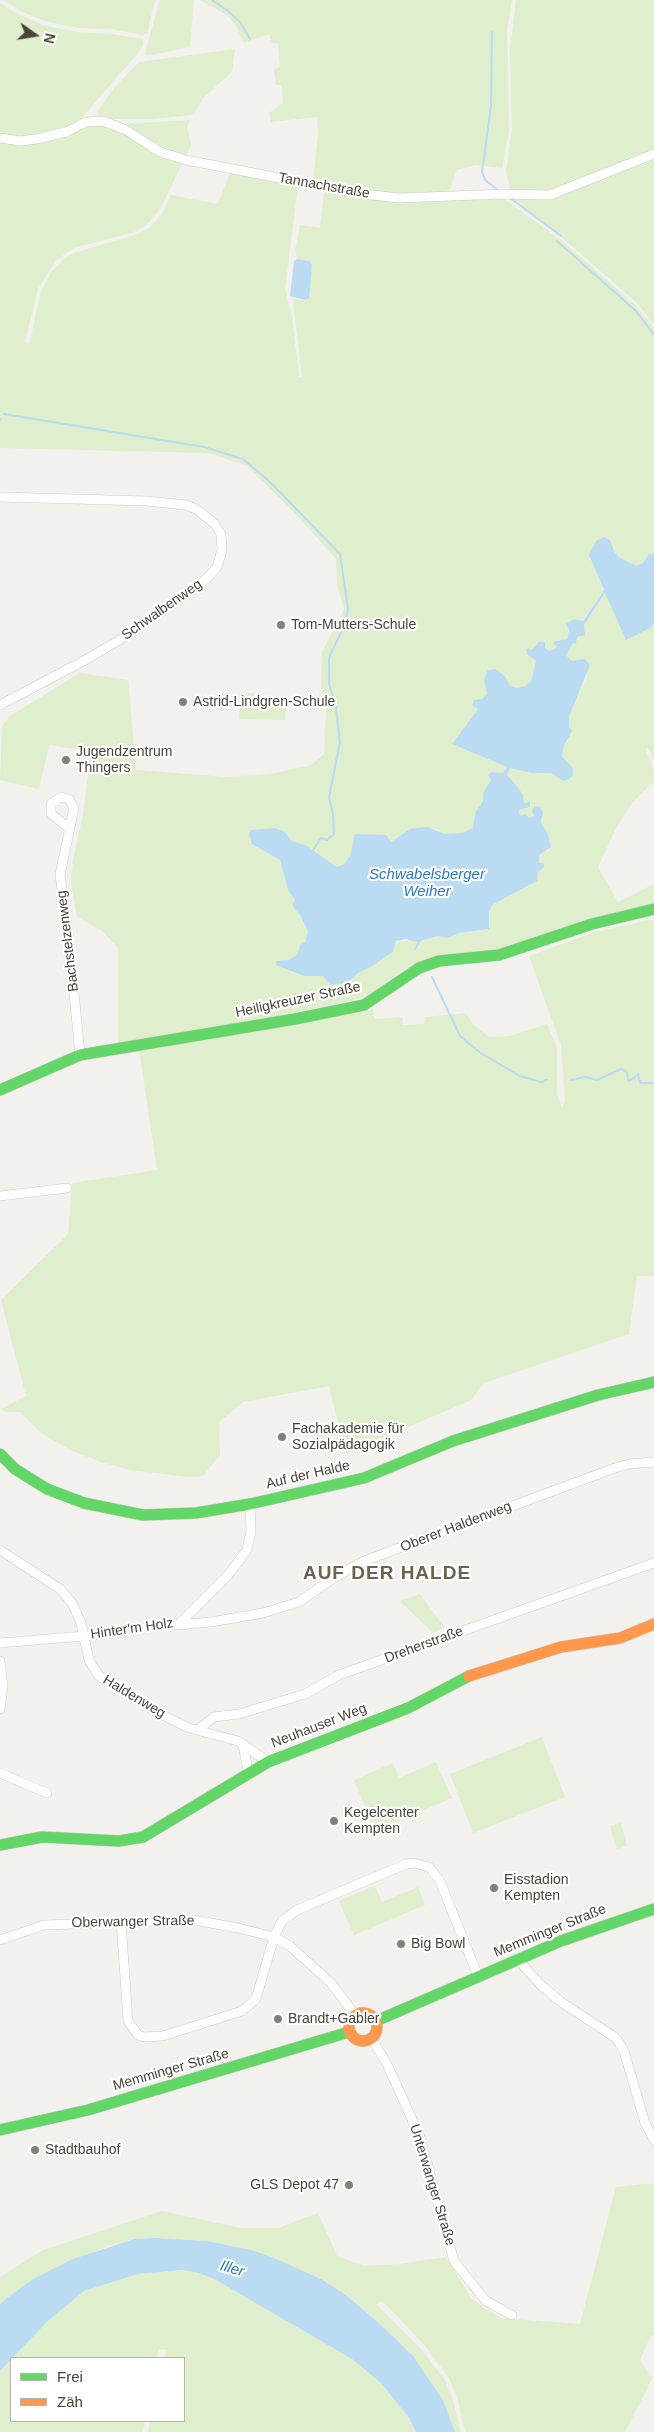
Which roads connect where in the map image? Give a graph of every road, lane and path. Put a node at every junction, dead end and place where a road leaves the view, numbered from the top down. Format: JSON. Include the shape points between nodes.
{"nodes":[{"id":1,"x":0,"y":138,"type":"edge"},
{"id":2,"x":654,"y":154,"type":"edge"},
{"id":3,"x":0,"y":497,"type":"edge"},
{"id":4,"x":0,"y":705,"type":"edge"},
{"id":5,"x":69,"y":828,"type":"dead end"},
{"id":6,"x":654,"y":909,"type":"edge"},
{"id":7,"x":80,"y":1055,"type":"junction"},
{"id":8,"x":0,"y":1089,"type":"edge"},
{"id":9,"x":67,"y":1188,"type":"dead end"},
{"id":10,"x":0,"y":1196,"type":"edge"},
{"id":11,"x":654,"y":1382,"type":"edge"},
{"id":12,"x":0,"y":1454,"type":"edge"},
{"id":13,"x":654,"y":1462,"type":"edge"},
{"id":14,"x":250,"y":1504,"type":"junction"},
{"id":15,"x":0,"y":1550,"type":"edge"},
{"id":16,"x":654,"y":1563,"type":"edge"},
{"id":17,"x":178,"y":1624,"type":"junction"},
{"id":18,"x":654,"y":1624,"type":"edge"},
{"id":19,"x":84,"y":1636,"type":"junction"},
{"id":20,"x":0,"y":1643,"type":"edge"},
{"id":21,"x":0,"y":1662,"type":"edge"},
{"id":22,"x":0,"y":1709,"type":"edge"},
{"id":23,"x":198,"y":1730,"type":"junction"},
{"id":24,"x":243,"y":1745,"type":"junction"},
{"id":25,"x":268,"y":1762,"type":"junction"},
{"id":26,"x":0,"y":1773,"type":"edge"},
{"id":27,"x":249,"y":1775,"type":"junction"},
{"id":28,"x":47,"y":1793,"type":"dead end"},
{"id":29,"x":0,"y":1845,"type":"edge"},
{"id":30,"x":654,"y":1909,"type":"edge"},
{"id":31,"x":121,"y":1922,"type":"junction"},
{"id":32,"x":274,"y":1937,"type":"junction"},
{"id":33,"x":0,"y":1940,"type":"edge"},
{"id":34,"x":517,"y":1959,"type":"junction"},
{"id":35,"x":478,"y":1976,"type":"junction"},
{"id":36,"x":355,"y":2015,"type":"junction"},
{"id":37,"x":376,"y":2022,"type":"junction"},
{"id":38,"x":349,"y":2032,"type":"junction"},
{"id":39,"x":372,"y":2038,"type":"junction"},
{"id":40,"x":0,"y":2130,"type":"edge"},
{"id":41,"x":654,"y":2140,"type":"edge"},
{"id":42,"x":512,"y":2315,"type":"dead end"}],
"edges":[{"from":1,"to":2,"type":"street","name":"Tannachstraße","via":[[36,139],[66,132],[86,122],[103,122],[126,130],[160,152],[186,160],[362,194],[400,198],[550,195]]},
{"from":3,"to":4,"type":"street","name":"Schwalbenweg","via":[[146,501],[186,506],[196,509],[215,524],[221,534],[222,550],[218,567],[152,619],[87,659]]},
{"from":5,"to":7,"type":"street","name":"Bachstelzenweg","via":[[60,875]]},
{"from":6,"to":7,"type":"street","name":"Heiligkreuzer Straße","via":[[592,924],[499,955],[426,965],[364,1004],[256,1026]]},
{"from":7,"to":8,"type":"street","name":"Heiligkreuzer Straße"},
{"from":9,"to":10,"type":"street"},
{"from":11,"to":14,"type":"street","name":"Auf der Halde","via":[[598,1395],[453,1441],[364,1478]]},
{"from":12,"to":14,"type":"street","name":"Auf der Halde","via":[[15,1469],[47,1489],[84,1503],[143,1515],[196,1513]]},
{"from":13,"to":17,"type":"street","name":"Oberer Haldenweg","via":[[615,1468],[364,1561],[299,1602],[263,1613]]},
{"from":14,"to":17,"type":"street","name":"Hinter'm Holz","via":[[251,1531],[247,1550],[228,1575]]},
{"from":15,"to":19,"type":"street","name":"Haldenweg","via":[[60,1589],[72,1603]]},
{"from":16,"to":23,"type":"street","name":"Dreherstraße","via":[[339,1675],[305,1694],[239,1714],[214,1717]]},
{"from":17,"to":19,"type":"street","name":"Hinter'm Holz"},
{"from":18,"to":25,"type":"street","name":"Neuhauser Weg","via":[[620,1638],[561,1647],[478,1673],[450,1684],[408,1708]]},
{"from":19,"to":20,"type":"street","name":"Hinter'm Holz"},
{"from":19,"to":23,"type":"street","name":"Haldenweg","via":[[89,1660],[99,1676],[158,1713]]},
{"from":21,"to":22,"type":"street","via":[[3,1686]]},
{"from":23,"to":24,"type":"street","name":"Haldenweg"},
{"from":24,"to":25,"type":"street","name":"Haldenweg"},
{"from":24,"to":27,"type":"street"},
{"from":25,"to":27,"type":"street","name":"Neuhauser Weg"},
{"from":26,"to":28,"type":"street"},
{"from":27,"to":29,"type":"street","name":"Neuhauser Weg","via":[[143,1837],[120,1841],[42,1837]]},
{"from":30,"to":34,"type":"street","name":"Memminger Straße","via":[[587,1930]]},
{"from":31,"to":32,"type":"street","name":"Oberwanger Straße","via":[[194,1920]]},
{"from":31,"to":32,"type":"street","via":[[128,2021],[138,2035],[153,2038],[242,2012],[249,2007],[260,1988]]},
{"from":31,"to":33,"type":"street","name":"Oberwanger Straße","via":[[44,1925]]},
{"from":32,"to":35,"type":"street","via":[[282,1922],[296,1910],[406,1864],[419,1864],[429,1867],[440,1881]]},
{"from":32,"to":36,"type":"street","name":"Oberwanger Straße","via":[[311,1963]]},
{"from":34,"to":35,"type":"street","name":"Memminger Straße"},
{"from":34,"to":41,"type":"street","via":[[561,2002],[616,2038],[627,2060],[645,2123]]},
{"from":35,"to":37,"type":"street","name":"Memminger Straße"},
{"from":36,"to":37,"type":"street","via":[[369,2014]]},
{"from":36,"to":38,"type":"street","via":[[349,2022]]},
{"from":37,"to":39,"type":"street"},
{"from":38,"to":39,"type":"street","via":[[358,2040]]},
{"from":38,"to":40,"type":"street","name":"Memminger Straße","via":[[88,2110]]},
{"from":39,"to":42,"type":"street","name":"Unterwanger Straße","via":[[420,2137],[454,2261],[486,2301]]}]}
